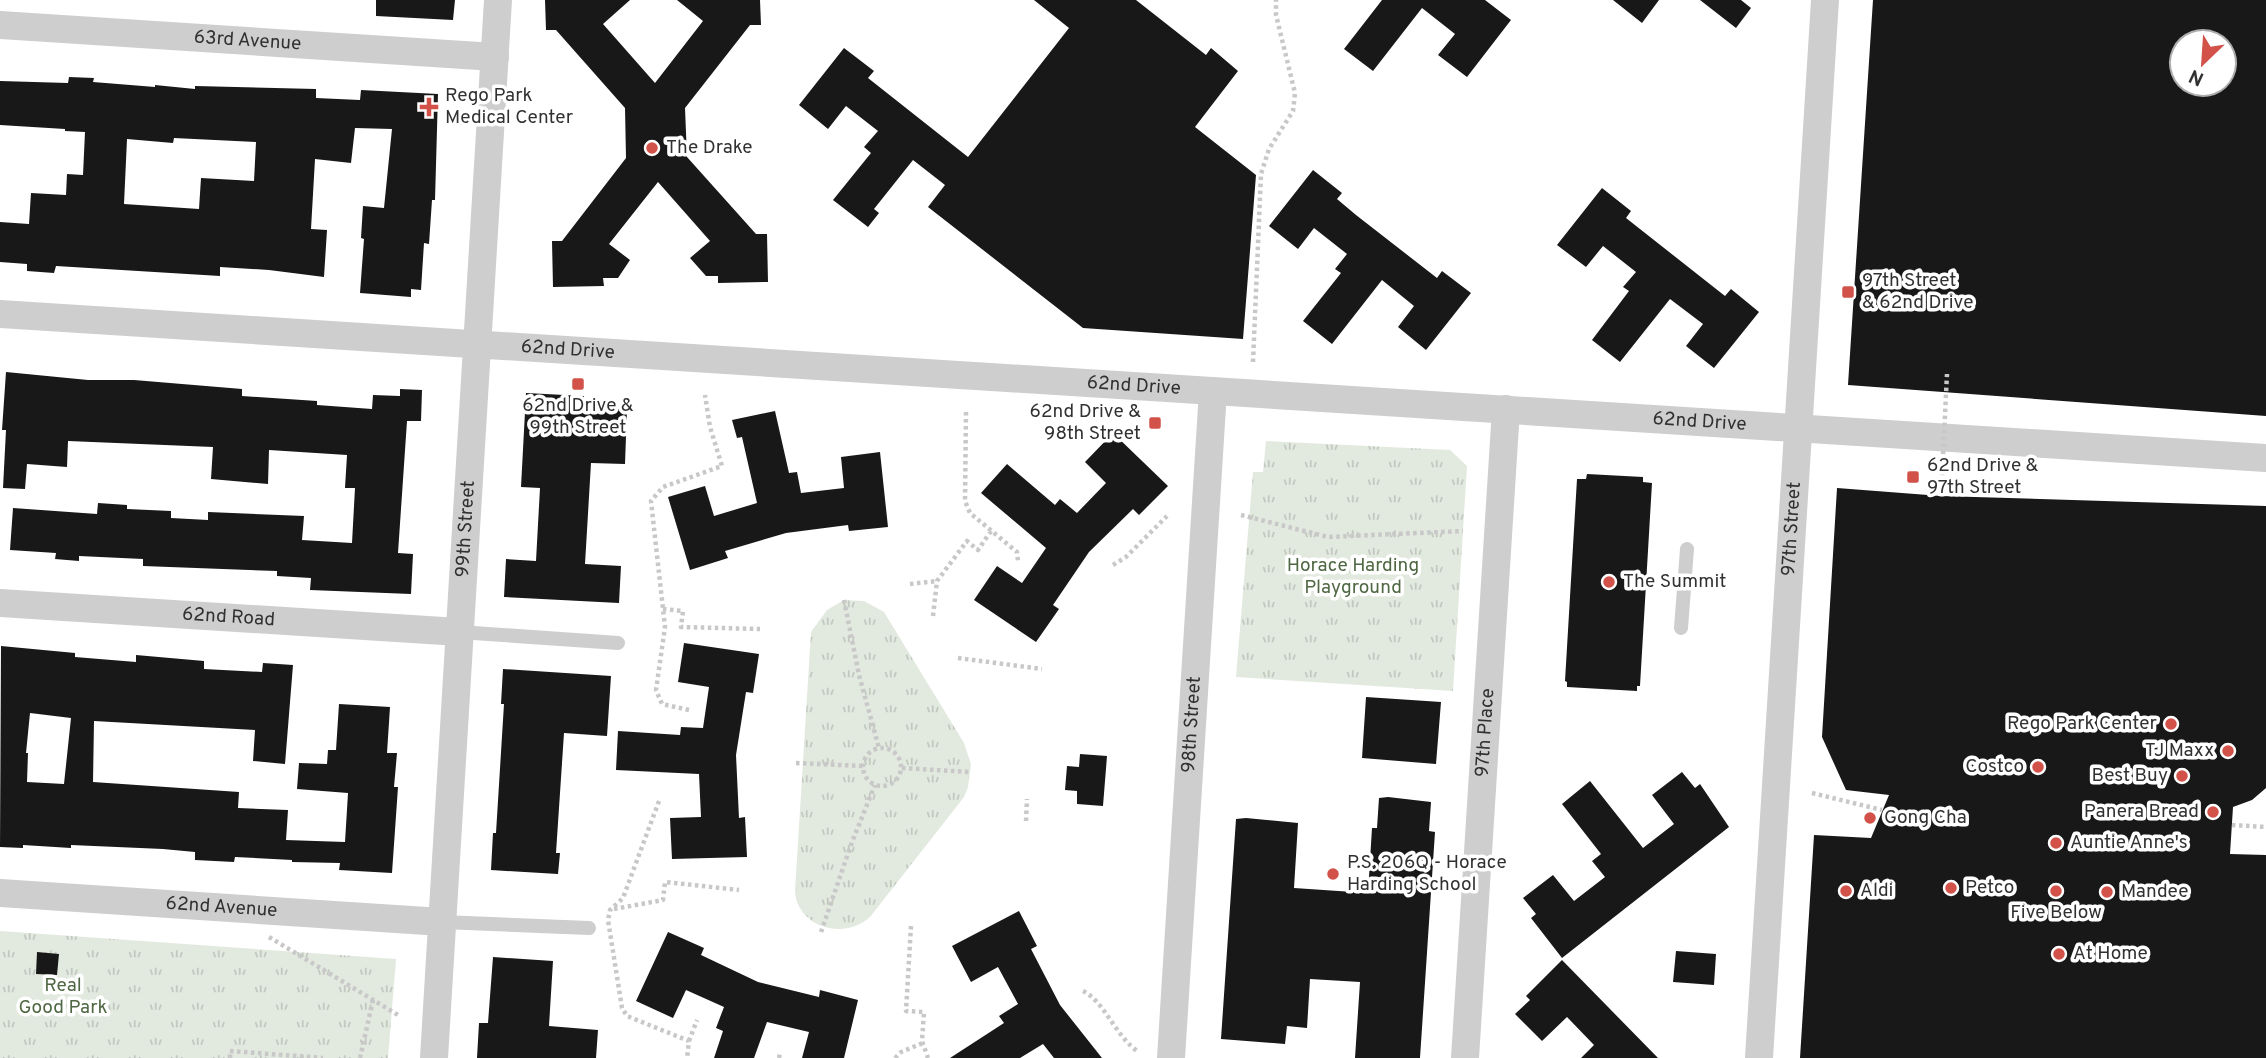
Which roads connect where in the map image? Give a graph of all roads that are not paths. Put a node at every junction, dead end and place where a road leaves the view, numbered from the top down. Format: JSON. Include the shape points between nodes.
{"nodes":[{"id":1,"x":498,"y":0,"type":"edge"},
{"id":2,"x":1825,"y":0,"type":"edge"},
{"id":3,"x":0,"y":25,"type":"edge"},
{"id":4,"x":495,"y":57,"type":"junction"},
{"id":5,"x":0,"y":314,"type":"edge"},
{"id":6,"x":477,"y":344,"type":"junction"},
{"id":7,"x":1213,"y":391,"type":"junction"},
{"id":8,"x":1506,"y":410,"type":"junction"},
{"id":9,"x":1799,"y":428,"type":"junction"},
{"id":10,"x":2266,"y":458,"type":"edge"},
{"id":11,"x":1687,"y":549,"type":"dead end"},
{"id":12,"x":0,"y":603,"type":"edge"},
{"id":13,"x":1681,"y":628,"type":"dead end"},
{"id":14,"x":459,"y":632,"type":"junction"},
{"id":15,"x":618,"y":643,"type":"dead end"},
{"id":16,"x":0,"y":893,"type":"edge"},
{"id":17,"x":442,"y":922,"type":"junction"},
{"id":18,"x":589,"y":928,"type":"dead end"},
{"id":19,"x":434,"y":1058,"type":"edge"},
{"id":20,"x":1171,"y":1058,"type":"edge"},
{"id":21,"x":1465,"y":1058,"type":"edge"},
{"id":22,"x":1759,"y":1058,"type":"edge"}],
"edges":[{"from":1,"to":4,"type":"street","name":"99th Street"},
{"from":2,"to":9,"type":"street","name":"97th Street"},
{"from":3,"to":4,"type":"street","name":"63rd Avenue"},
{"from":4,"to":6,"type":"street","name":"99th Street"},
{"from":5,"to":6,"type":"street","name":"62nd Drive"},
{"from":6,"to":7,"type":"street","name":"62nd Drive"},
{"from":6,"to":14,"type":"street","name":"99th Street"},
{"from":7,"to":8,"type":"street","name":"62nd Drive"},
{"from":7,"to":20,"type":"street","name":"98th Street"},
{"from":8,"to":9,"type":"street","name":"62nd Drive"},
{"from":8,"to":21,"type":"street","name":"97th Place"},
{"from":9,"to":10,"type":"street","name":"62nd Drive"},
{"from":9,"to":22,"type":"street","name":"97th Street"},
{"from":11,"to":13,"type":"lane"},
{"from":12,"to":14,"type":"street","name":"62nd Road"},
{"from":14,"to":15,"type":"lane"},
{"from":14,"to":17,"type":"street","name":"99th Street"},
{"from":16,"to":17,"type":"street","name":"62nd Avenue"},
{"from":17,"to":18,"type":"lane"},
{"from":17,"to":19,"type":"street","name":"99th Street"}]}
